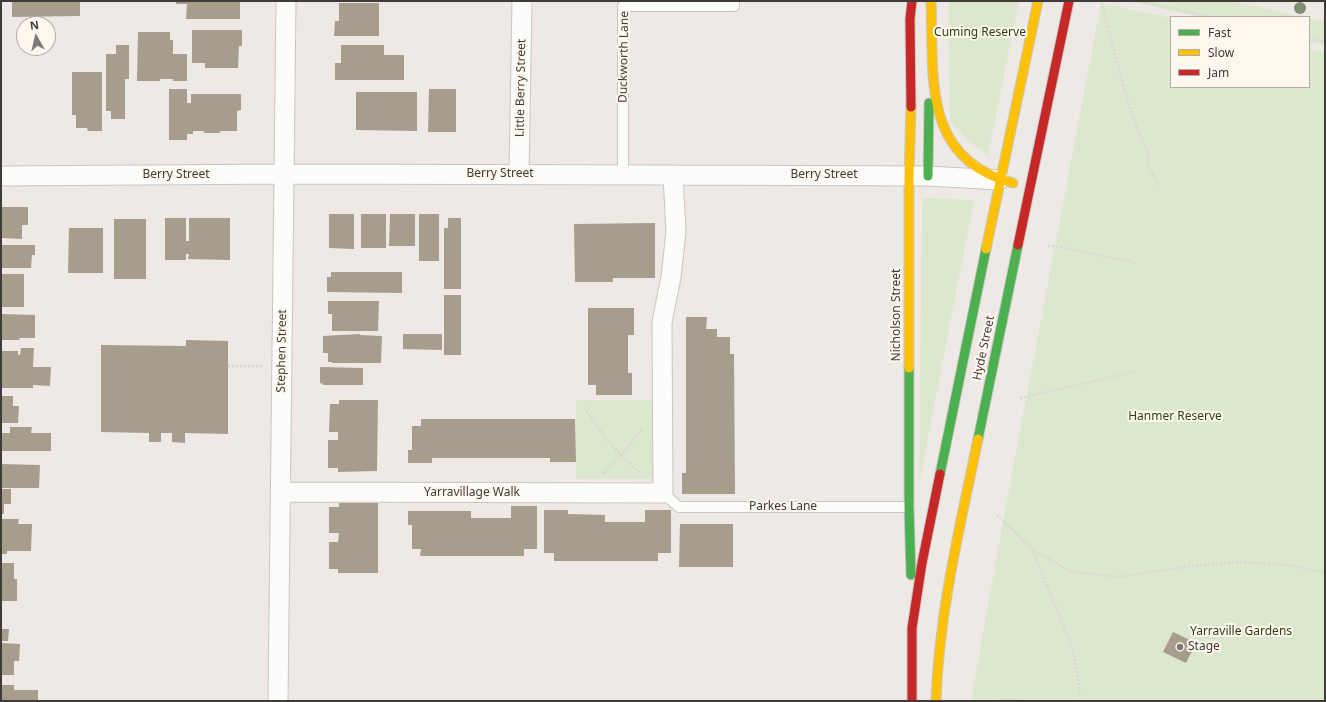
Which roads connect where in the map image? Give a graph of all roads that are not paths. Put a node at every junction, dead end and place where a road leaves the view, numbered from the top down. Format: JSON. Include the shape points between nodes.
{"nodes":[{"id":1,"x":286,"y":1,"type":"edge"},
{"id":2,"x":522,"y":1,"type":"edge"},
{"id":3,"x":734,"y":1,"type":"edge"},
{"id":4,"x":912,"y":1,"type":"edge"},
{"id":5,"x":931,"y":1,"type":"edge"},
{"id":6,"x":1038,"y":1,"type":"edge"},
{"id":7,"x":1069,"y":1,"type":"edge"},
{"id":8,"x":932,"y":46,"type":"junction"},
{"id":9,"x":284,"y":174,"type":"junction"},
{"id":10,"x":519,"y":174,"type":"junction"},
{"id":11,"x":673,"y":174,"type":"junction"},
{"id":12,"x":623,"y":175,"type":"junction"},
{"id":13,"x":1,"y":176,"type":"edge"},
{"id":14,"x":909,"y":176,"type":"junction"},
{"id":15,"x":928,"y":176,"type":"junction"},
{"id":16,"x":1000,"y":180,"type":"junction"},
{"id":17,"x":1031,"y":186,"type":"junction"},
{"id":18,"x":280,"y":492,"type":"junction"},
{"id":19,"x":663,"y":493,"type":"junction"},
{"id":20,"x":909,"y":507,"type":"junction"},
{"id":21,"x":912,"y":628,"type":"junction"},
{"id":22,"x":278,"y":701,"type":"edge"},
{"id":23,"x":912,"y":701,"type":"edge"},
{"id":24,"x":936,"y":701,"type":"edge"}],
"edges":[{"from":1,"to":9,"type":"street","name":"Stephen Street"},
{"from":2,"to":10,"type":"street","name":"Little Berry Street"},
{"from":3,"to":12,"type":"lane","name":"Duckworth Lane","via":[[734,6],[623,6]]},
{"from":4,"to":14,"type":"street","name":"Nicholson Street"},
{"from":5,"to":8,"type":"street"},
{"from":6,"to":16,"type":"street","name":"Hyde Street"},
{"from":7,"to":17,"type":"street","name":"Hyde Street"},
{"from":8,"to":15,"type":"street"},
{"from":8,"to":16,"type":"street","via":[[935,97],[947,137],[969,162]]},
{"from":9,"to":10,"type":"street","name":"Berry Street"},
{"from":9,"to":13,"type":"street","name":"Berry Street"},
{"from":9,"to":18,"type":"street","name":"Stephen Street"},
{"from":10,"to":12,"type":"street","name":"Berry Street"},
{"from":11,"to":12,"type":"street","name":"Berry Street"},
{"from":11,"to":14,"type":"street","name":"Berry Street"},
{"from":11,"to":19,"type":"street","via":[[676,232],[662,322]]},
{"from":14,"to":15,"type":"street","name":"Berry Street"},
{"from":14,"to":20,"type":"street","name":"Nicholson Street"},
{"from":15,"to":16,"type":"street","name":"Berry Street"},
{"from":16,"to":17,"type":"street"},
{"from":16,"to":21,"type":"street","name":"Hyde Street","via":[[922,563]]},
{"from":17,"to":24,"type":"street","name":"Hyde Street","via":[[951,567],[941,636]]},
{"from":18,"to":19,"type":"street","name":"Yarravillage Walk"},
{"from":18,"to":22,"type":"street","name":"Stephen Street"},
{"from":19,"to":20,"type":"lane","name":"Parkes Lane","via":[[679,507]]},
{"from":20,"to":21,"type":"street","name":"Nicholson Street"},
{"from":21,"to":23,"type":"street","name":"Hyde Street"}]}
